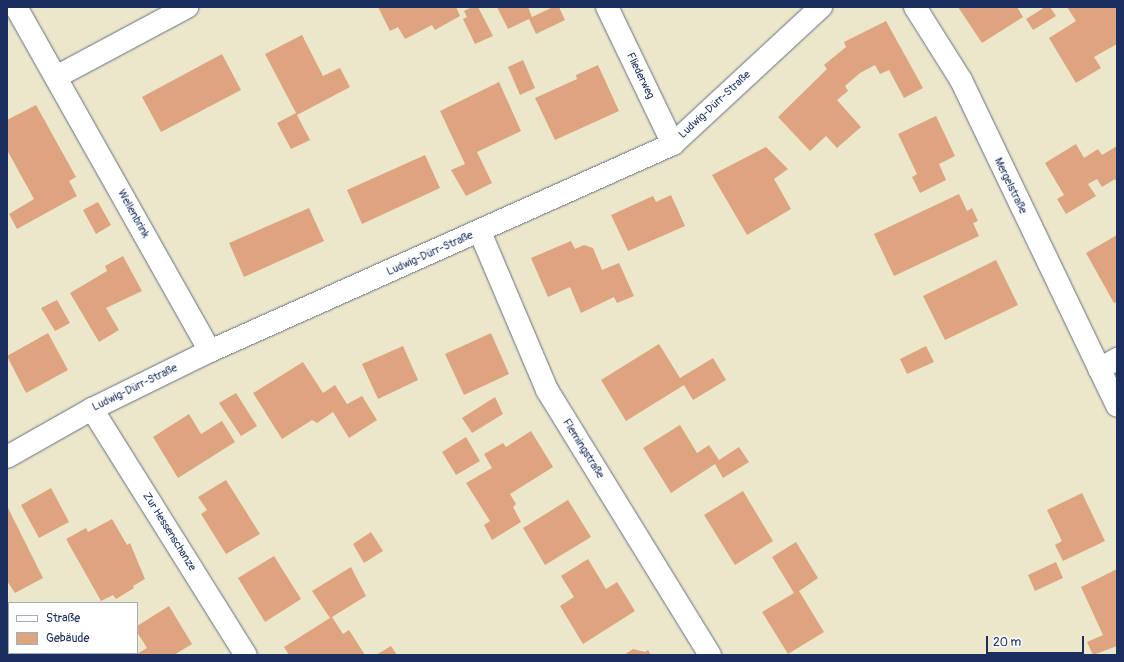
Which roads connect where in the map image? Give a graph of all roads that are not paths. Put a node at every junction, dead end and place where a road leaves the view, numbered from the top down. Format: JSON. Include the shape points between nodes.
{"nodes":[{"id":1,"x":16,"y":7,"type":"edge"},
{"id":2,"x":187,"y":7,"type":"edge"},
{"id":3,"x":607,"y":7,"type":"edge"},
{"id":4,"x":822,"y":7,"type":"edge"},
{"id":5,"x":914,"y":7,"type":"edge"},
{"id":6,"x":56,"y":77,"type":"junction"},
{"id":7,"x":673,"y":144,"type":"junction"},
{"id":8,"x":480,"y":232,"type":"junction"},
{"id":9,"x":210,"y":351,"type":"junction"},
{"id":10,"x":1108,"y":364,"type":"edge"},
{"id":11,"x":1117,"y":405,"type":"edge"},
{"id":12,"x":92,"y":409,"type":"junction"},
{"id":13,"x":7,"y":457,"type":"edge"},
{"id":14,"x":246,"y":655,"type":"edge"},
{"id":15,"x":710,"y":655,"type":"edge"}],
"edges":[{"from":1,"to":6,"type":"street","name":"Wellenbrink"},
{"from":2,"to":6,"type":"street"},
{"from":3,"to":7,"type":"street","name":"Fliederweg"},
{"from":4,"to":7,"type":"street","name":"Ludwig-Dürr-Straße"},
{"from":5,"to":10,"type":"street","name":"Mergelstraße","via":[[961,80]]},
{"from":6,"to":9,"type":"street","name":"Wellenbrink"},
{"from":7,"to":8,"type":"street","name":"Ludwig-Dürr-Straße"},
{"from":8,"to":9,"type":"street","name":"Ludwig-Dürr-Straße"},
{"from":8,"to":15,"type":"street","name":"Flemingstraße","via":[[547,390]]},
{"from":9,"to":12,"type":"street","name":"Ludwig-Dürr-Straße"},
{"from":10,"to":11,"type":"street","name":"Mergelstraße"},
{"from":12,"to":13,"type":"street","name":"Ludwig-Dürr-Straße"},
{"from":12,"to":14,"type":"street","name":"Zur Hessenschanze"}]}
